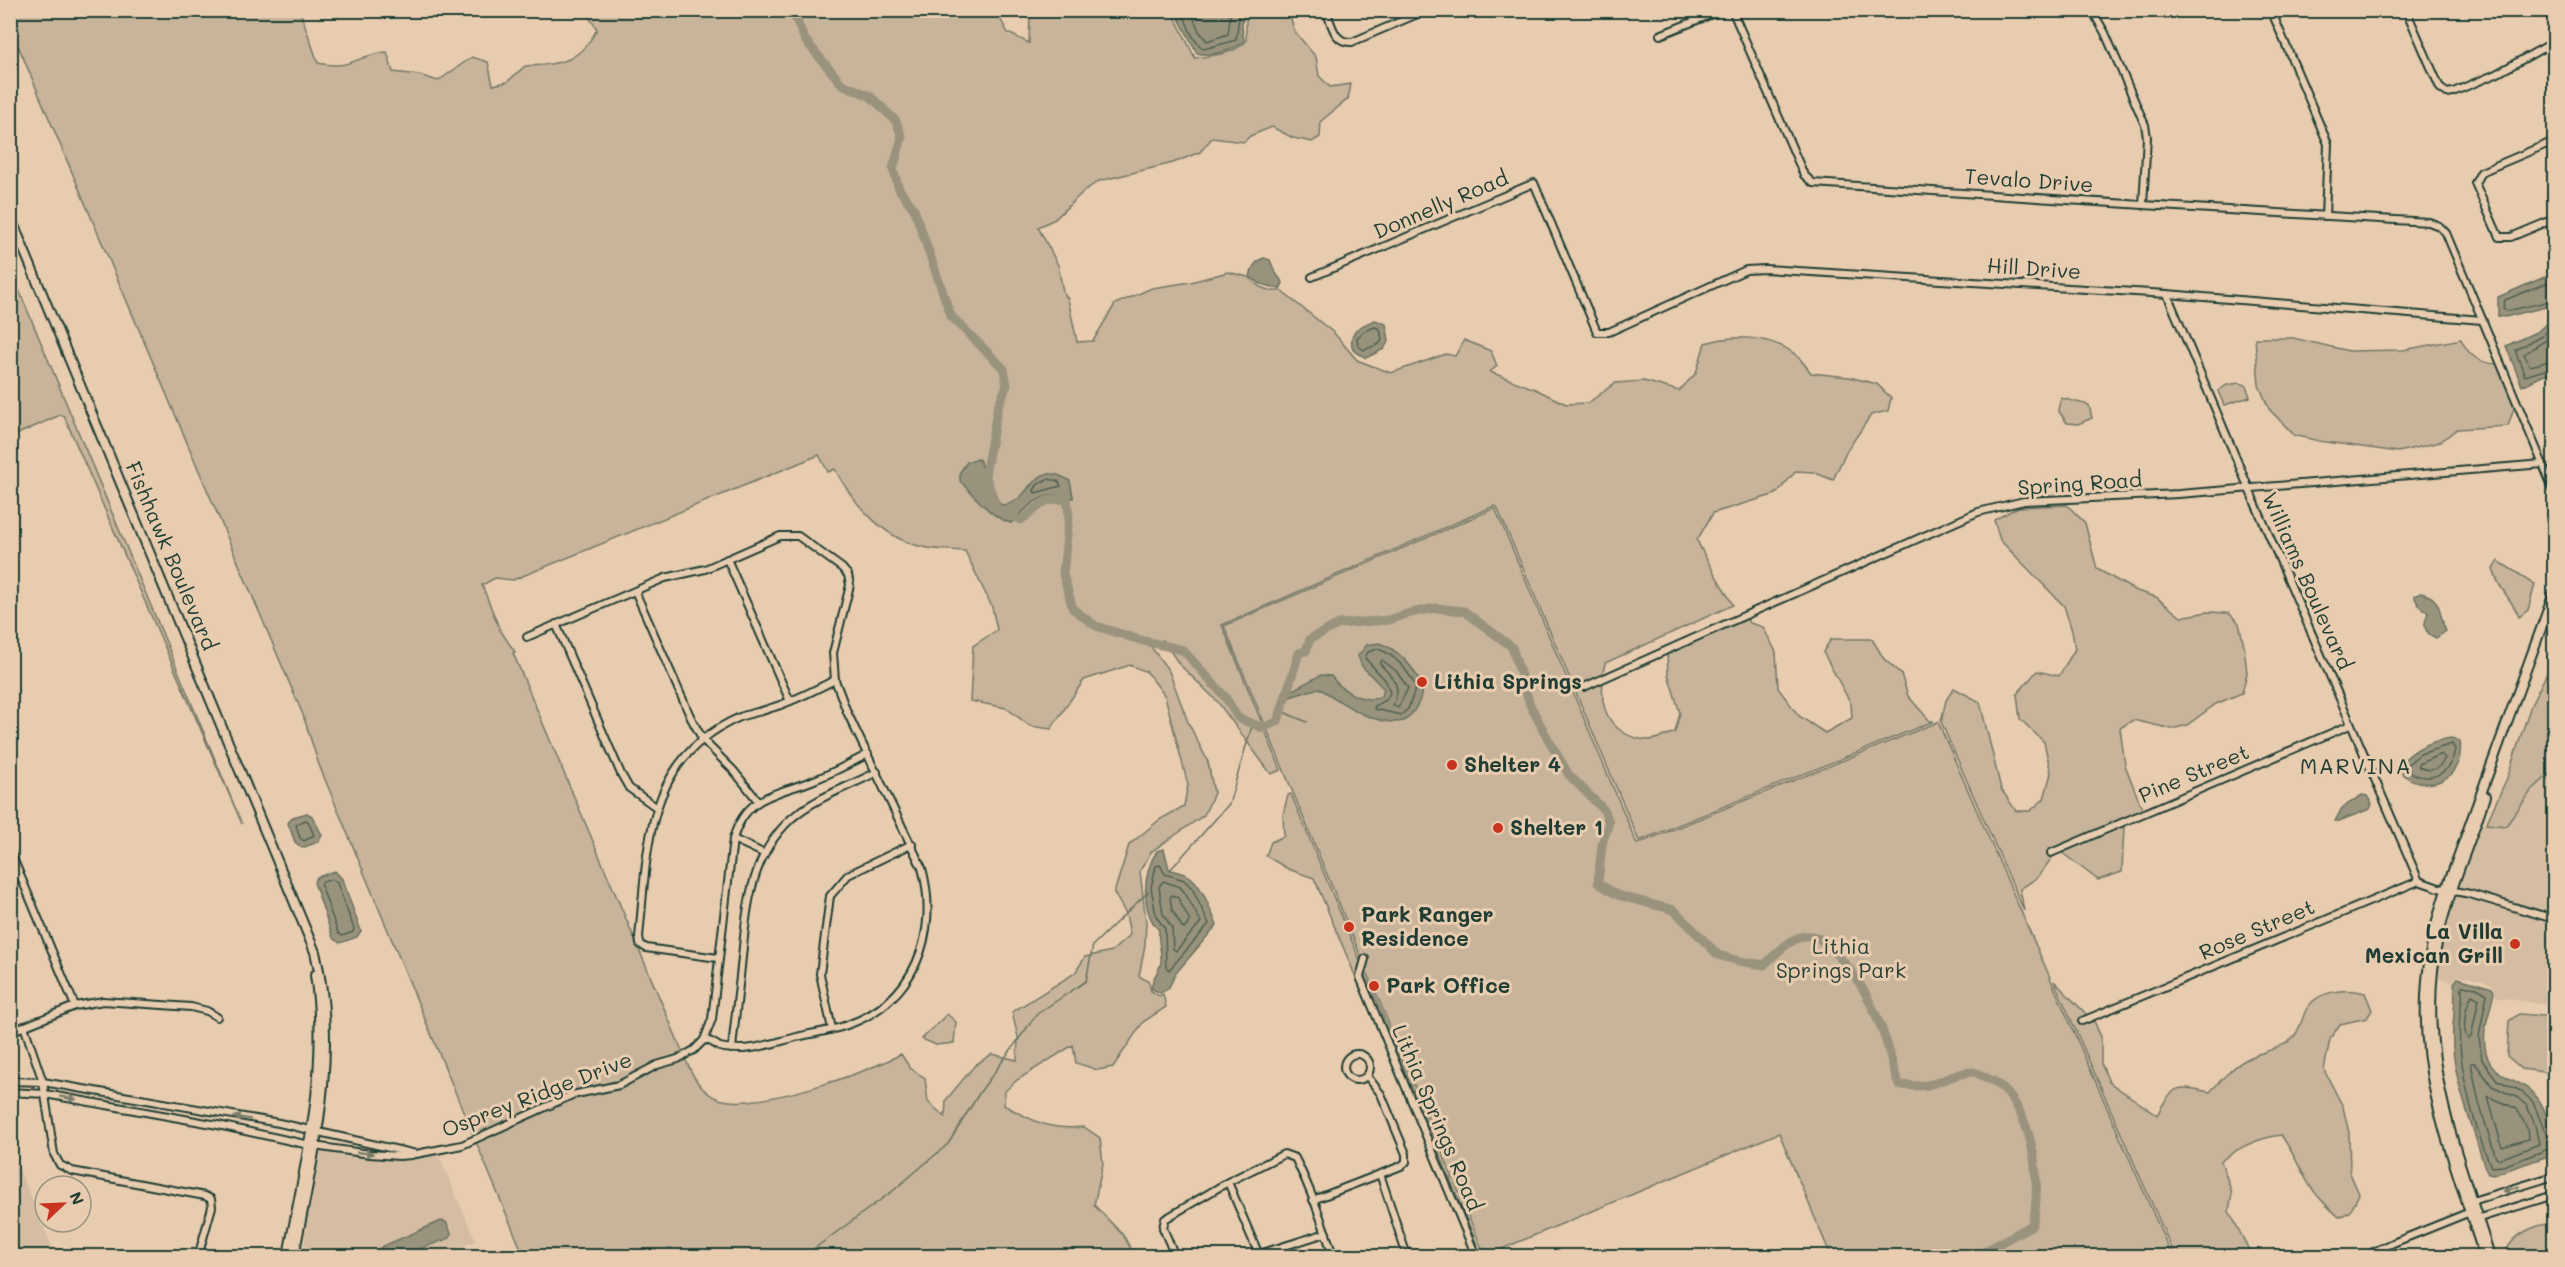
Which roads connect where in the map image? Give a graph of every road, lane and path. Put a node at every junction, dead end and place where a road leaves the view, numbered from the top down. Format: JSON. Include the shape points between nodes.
{"nodes":[{"id":1,"x":1326,"y":10,"type":"edge"},
{"id":2,"x":1426,"y":10,"type":"edge"},
{"id":3,"x":1722,"y":10,"type":"edge"},
{"id":4,"x":1732,"y":10,"type":"edge"},
{"id":5,"x":2092,"y":10,"type":"edge"},
{"id":6,"x":2271,"y":10,"type":"edge"},
{"id":7,"x":2409,"y":10,"type":"edge"},
{"id":8,"x":1660,"y":35,"type":"dead end"},
{"id":9,"x":2554,"y":42,"type":"edge"},
{"id":10,"x":2554,"y":141,"type":"edge"},
{"id":11,"x":2143,"y":206,"type":"junction"},
{"id":12,"x":10,"y":216,"type":"edge"},
{"id":13,"x":2325,"y":216,"type":"junction"},
{"id":14,"x":2554,"y":219,"type":"edge"},
{"id":15,"x":1312,"y":277,"type":"dead end"},
{"id":16,"x":2167,"y":294,"type":"junction"},
{"id":17,"x":2482,"y":320,"type":"junction"},
{"id":18,"x":1597,"y":332,"type":"joint"},
{"id":19,"x":2543,"y":464,"type":"junction"},
{"id":20,"x":2249,"y":489,"type":"junction"},
{"id":21,"x":2554,"y":491,"type":"edge"},
{"id":22,"x":727,"y":559,"type":"junction"},
{"id":23,"x":635,"y":591,"type":"junction"},
{"id":24,"x":2554,"y":593,"type":"edge"},
{"id":25,"x":556,"y":624,"type":"junction"},
{"id":26,"x":526,"y":637,"type":"dead end"},
{"id":27,"x":835,"y":680,"type":"junction"},
{"id":28,"x":1584,"y":687,"type":"dead end"},
{"id":29,"x":790,"y":701,"type":"junction"},
{"id":30,"x":2350,"y":725,"type":"junction"},
{"id":31,"x":703,"y":740,"type":"junction"},
{"id":32,"x":868,"y":754,"type":"junction"},
{"id":33,"x":878,"y":772,"type":"junction"},
{"id":34,"x":758,"y":801,"type":"junction"},
{"id":35,"x":656,"y":807,"type":"junction"},
{"id":36,"x":732,"y":839,"type":"junction"},
{"id":37,"x":912,"y":844,"type":"junction"},
{"id":38,"x":10,"y":851,"type":"edge"},
{"id":39,"x":763,"y":853,"type":"junction"},
{"id":40,"x":2051,"y":853,"type":"dead end"},
{"id":41,"x":2419,"y":881,"type":"junction"},
{"id":42,"x":2449,"y":891,"type":"junction"},
{"id":43,"x":2554,"y":919,"type":"edge"},
{"id":44,"x":718,"y":958,"type":"junction"},
{"id":45,"x":1365,"y":959,"type":"dead end"},
{"id":46,"x":75,"y":1006,"type":"junction"},
{"id":47,"x":217,"y":1017,"type":"dead end"},
{"id":48,"x":2082,"y":1022,"type":"dead end"},
{"id":49,"x":24,"y":1026,"type":"junction"},
{"id":50,"x":832,"y":1029,"type":"junction"},
{"id":51,"x":10,"y":1032,"type":"edge"},
{"id":52,"x":704,"y":1040,"type":"junction"},
{"id":53,"x":732,"y":1049,"type":"junction"},
{"id":54,"x":1366,"y":1076,"type":"junction"},
{"id":55,"x":10,"y":1081,"type":"edge"},
{"id":56,"x":43,"y":1082,"type":"junction"},
{"id":57,"x":10,"y":1092,"type":"edge"},
{"id":58,"x":45,"y":1094,"type":"junction"},
{"id":59,"x":314,"y":1131,"type":"junction"},
{"id":60,"x":312,"y":1145,"type":"junction"},
{"id":61,"x":416,"y":1154,"type":"junction"},
{"id":62,"x":1380,"y":1174,"type":"junction"},
{"id":63,"x":2554,"y":1176,"type":"edge"},
{"id":64,"x":1228,"y":1182,"type":"junction"},
{"id":65,"x":2554,"y":1195,"type":"edge"},
{"id":66,"x":1313,"y":1200,"type":"junction"},
{"id":67,"x":2470,"y":1202,"type":"junction"},
{"id":68,"x":2474,"y":1217,"type":"junction"},
{"id":69,"x":1326,"y":1233,"type":"junction"},
{"id":70,"x":199,"y":1253,"type":"dead end"},
{"id":71,"x":1256,"y":1256,"type":"edge"},
{"id":72,"x":288,"y":1257,"type":"edge"},
{"id":73,"x":294,"y":1257,"type":"edge"},
{"id":74,"x":1175,"y":1257,"type":"edge"},
{"id":75,"x":1333,"y":1257,"type":"edge"},
{"id":76,"x":1407,"y":1257,"type":"edge"},
{"id":77,"x":1476,"y":1257,"type":"edge"},
{"id":78,"x":2365,"y":1257,"type":"edge"},
{"id":79,"x":2484,"y":1257,"type":"edge"},
{"id":80,"x":2490,"y":1257,"type":"edge"}],
"edges":[{"from":1,"to":2,"type":"street","via":[[1337,38],[1343,42],[1352,42]]},
{"from":3,"to":8,"type":"street"},
{"from":4,"to":11,"type":"street","name":"Tevalo Drive","via":[[1804,175],[1813,183]]},
{"from":5,"to":11,"type":"street","via":[[2145,125]]},
{"from":6,"to":13,"type":"street","via":[[2328,144]]},
{"from":7,"to":9,"type":"street","via":[[2440,88],[2447,93],[2496,74]]},
{"from":10,"to":14,"type":"street","via":[[2481,172],[2475,183],[2499,237],[2511,237]]},
{"from":11,"to":13,"type":"street","name":"Tevalo Drive"},
{"from":12,"to":59,"type":"main road","name":"Fishhawk Boulevard","via":[[299,909],[320,1019]]},
{"from":13,"to":17,"type":"street","name":"Tevalo Drive","via":[[2434,223],[2446,233]]},
{"from":15,"to":18,"type":"street","name":"Donnelly Road","via":[[1534,183]]},
{"from":16,"to":17,"type":"street","name":"Hill Drive"},
{"from":16,"to":18,"type":"street","name":"Hill Drive","via":[[1765,268],[1746,270],[1609,332]]},
{"from":16,"to":20,"type":"street","name":"Williams Boulevard"},
{"from":17,"to":19,"type":"street"},
{"from":19,"to":20,"type":"street","name":"Spring Road"},
{"from":19,"to":21,"type":"street"},
{"from":20,"to":28,"type":"street","name":"Spring Road","via":[[2024,501],[1978,512]]},
{"from":20,"to":30,"type":"street","name":"Williams Boulevard"},
{"from":22,"to":23,"type":"street"},
{"from":22,"to":27,"type":"street","via":[[780,536],[792,535],[842,568],[850,585],[833,652]]},
{"from":22,"to":29,"type":"street"},
{"from":23,"to":25,"type":"street"},
{"from":23,"to":31,"type":"street"},
{"from":24,"to":42,"type":"main road"},
{"from":25,"to":26,"type":"street"},
{"from":25,"to":35,"type":"street","via":[[621,774],[629,788]]},
{"from":27,"to":29,"type":"street"},
{"from":27,"to":32,"type":"street"},
{"from":29,"to":31,"type":"street","via":[[740,717]]},
{"from":30,"to":40,"type":"street","name":"Pine Street"},
{"from":30,"to":41,"type":"street","name":"Williams Boulevard"},
{"from":31,"to":34,"type":"street"},
{"from":31,"to":35,"type":"street","via":[[673,772]]},
{"from":32,"to":33,"type":"street"},
{"from":32,"to":34,"type":"street"},
{"from":33,"to":37,"type":"street"},
{"from":33,"to":39,"type":"street","via":[[793,817]]},
{"from":34,"to":36,"type":"street","via":[[741,818]]},
{"from":35,"to":44,"type":"street","via":[[640,944]]},
{"from":36,"to":39,"type":"street"},
{"from":36,"to":44,"type":"street"},
{"from":37,"to":50,"type":"street","via":[[848,875],[830,896],[820,974]]},
{"from":37,"to":50,"type":"street","via":[[929,892],[927,933],[919,960],[909,978],[882,1005],[865,1017]]},
{"from":38,"to":46,"type":"street"},
{"from":39,"to":53,"type":"street","via":[[748,900]]},
{"from":41,"to":42,"type":"street"},
{"from":41,"to":48,"type":"street","name":"Rose Street"},
{"from":42,"to":43,"type":"street"},
{"from":42,"to":67,"type":"main road","via":[[2432,939],[2426,975],[2426,1045],[2435,1098]]},
{"from":44,"to":52,"type":"street","via":[[712,1019]]},
{"from":45,"to":77,"type":"street","name":"Lithia Springs Road","via":[[1360,977]]},
{"from":46,"to":47,"type":"street","via":[[108,1001],[191,1007]]},
{"from":46,"to":49,"type":"street"},
{"from":49,"to":51,"type":"street"},
{"from":49,"to":56,"type":"street"},
{"from":50,"to":53,"type":"street"},
{"from":52,"to":53,"type":"street"},
{"from":52,"to":61,"type":"street","name":"Osprey Ridge Drive","via":[[678,1059],[619,1085],[572,1095],[462,1145]]},
{"from":54,"to":54,"type":"street","via":[[1370,1066],[1366,1058],[1357,1055],[1348,1059],[1345,1068],[1349,1077],[1358,1080]]},
{"from":54,"to":62,"type":"street","via":[[1381,1094],[1406,1154],[1406,1162],[1401,1166]]},
{"from":55,"to":56,"type":"street","name":"Osprey Ridge Drive"},
{"from":56,"to":58,"type":"street"},
{"from":59,"to":56,"type":"street","name":"Osprey Ridge Drive","one_way":true},
{"from":57,"to":58,"type":"street"},
{"from":58,"to":60,"type":"street","one_way":true},
{"from":58,"to":70,"type":"street","via":[[54,1154],[60,1165],[72,1171],[211,1199]]},
{"from":59,"to":60,"type":"main road","name":"Fishhawk Boulevard"},
{"from":59,"to":61,"type":"street","name":"Osprey Ridge Drive"},
{"from":60,"to":61,"type":"street","one_way":true,"via":[[399,1156]]},
{"from":60,"to":72,"type":"main road","name":"Fishhawk Boulevard"},
{"from":60,"to":73,"type":"main road","name":"Fishhawk Boulevard"},
{"from":62,"to":66,"type":"street"},
{"from":62,"to":76,"type":"street"},
{"from":63,"to":67,"type":"street","one_way":true},
{"from":64,"to":66,"type":"street","via":[[1284,1154],[1295,1158]]},
{"from":64,"to":71,"type":"street"},
{"from":64,"to":74,"type":"street","via":[[1165,1219],[1163,1228]]},
{"from":65,"to":68,"type":"street"},
{"from":66,"to":69,"type":"street"},
{"from":67,"to":68,"type":"main road"},
{"from":68,"to":78,"type":"street","via":[[2393,1243]]},
{"from":68,"to":79,"type":"main road"},
{"from":68,"to":80,"type":"main road"},
{"from":69,"to":71,"type":"street"},
{"from":69,"to":75,"type":"street"}]}
